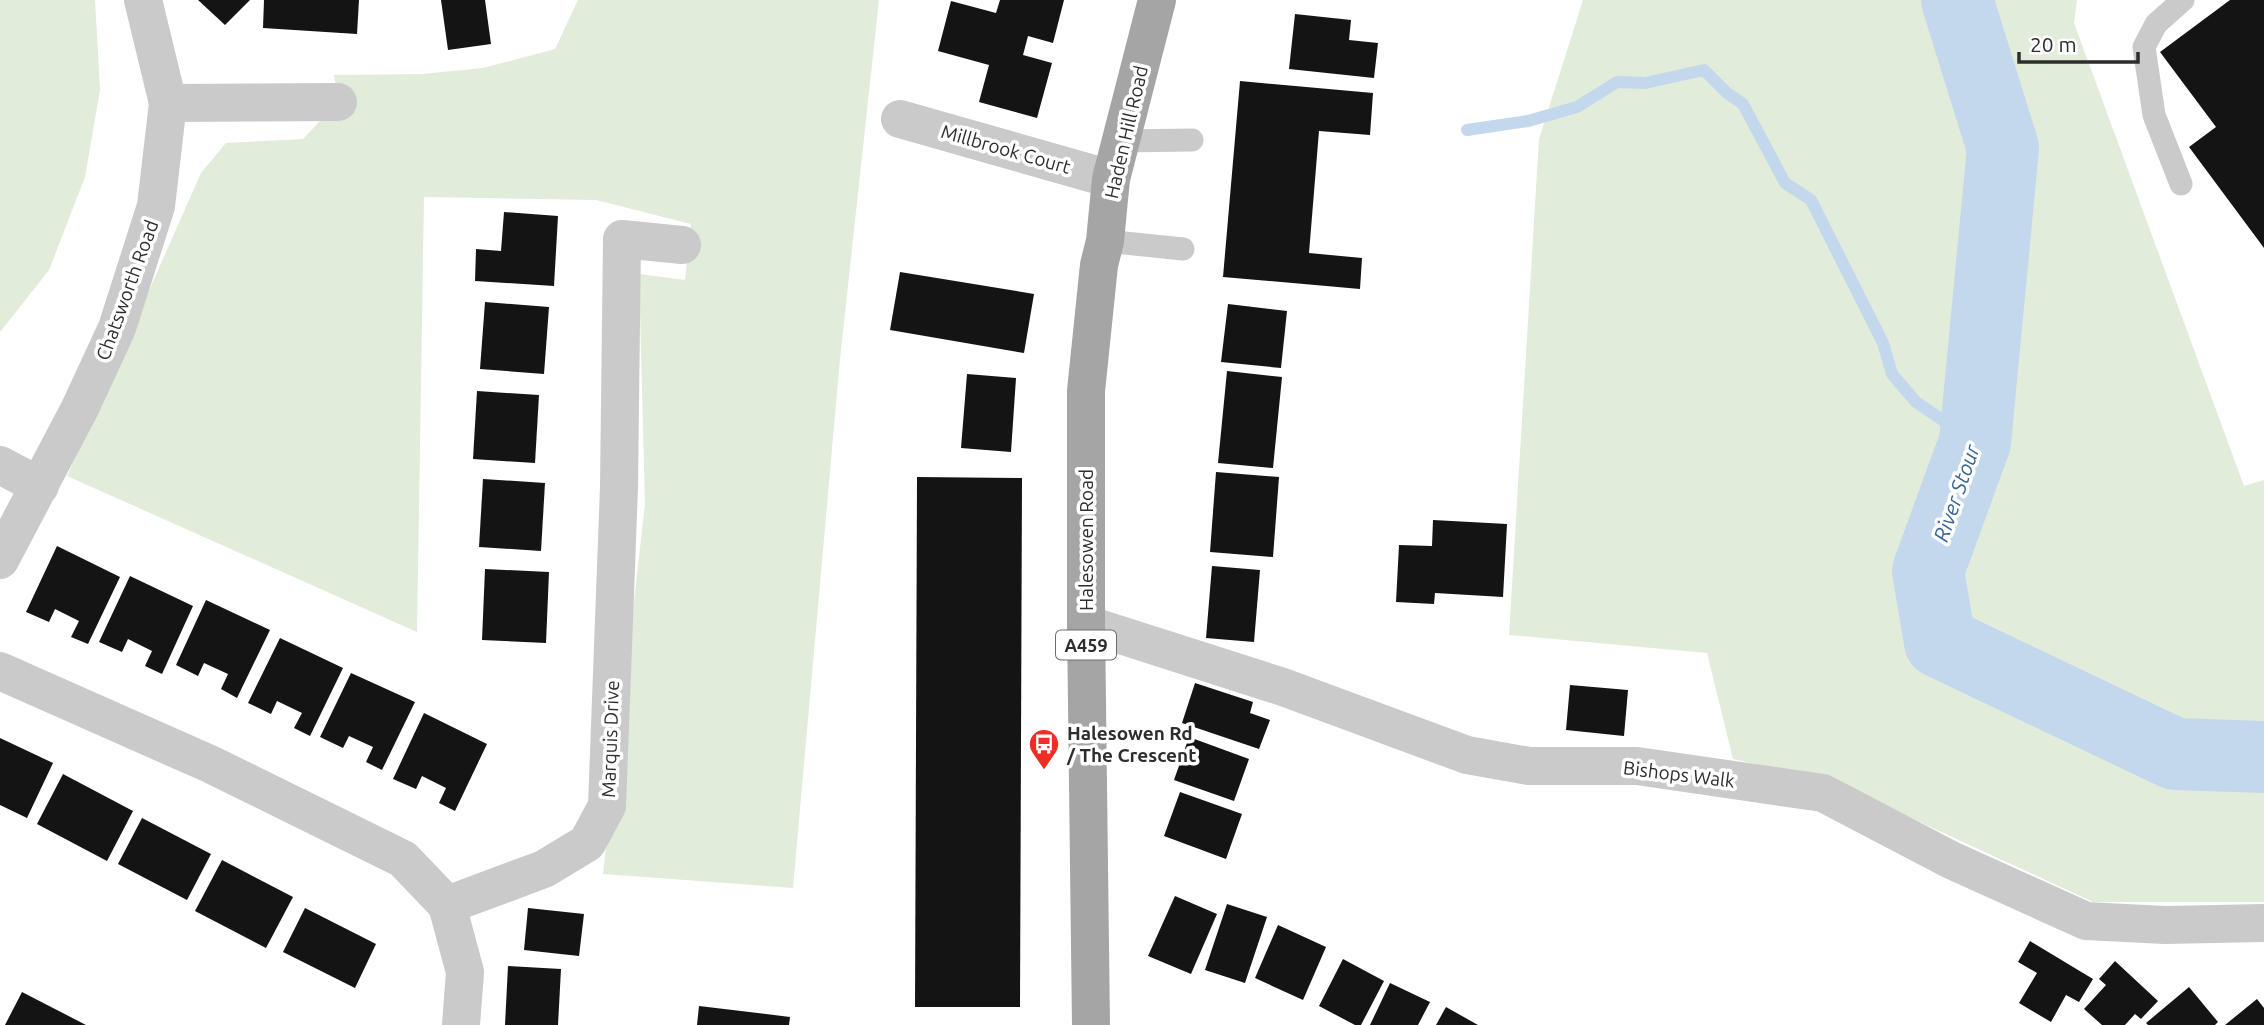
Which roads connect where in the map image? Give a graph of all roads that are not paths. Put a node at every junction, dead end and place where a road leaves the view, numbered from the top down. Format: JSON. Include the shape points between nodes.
{"nodes":[{"id":1,"x":143,"y":0,"type":"edge"},
{"id":2,"x":1157,"y":0,"type":"edge"},
{"id":3,"x":2183,"y":0,"type":"edge"},
{"id":4,"x":338,"y":102,"type":"dead end"},
{"id":5,"x":168,"y":103,"type":"junction"},
{"id":6,"x":900,"y":119,"type":"dead end"},
{"id":7,"x":1192,"y":140,"type":"dead end"},
{"id":8,"x":1121,"y":141,"type":"junction"},
{"id":9,"x":1111,"y":179,"type":"junction"},
{"id":10,"x":2180,"y":184,"type":"dead end"},
{"id":11,"x":682,"y":245,"type":"dead end"},
{"id":12,"x":1183,"y":249,"type":"dead end"},
{"id":13,"x":1102,"y":253,"type":"junction"},
{"id":14,"x":0,"y":465,"type":"edge"},
{"id":15,"x":40,"y":486,"type":"junction"},
{"id":16,"x":0,"y":560,"type":"edge"},
{"id":17,"x":1086,"y":624,"type":"junction"},
{"id":18,"x":0,"y":671,"type":"edge"},
{"id":19,"x":447,"y":905,"type":"junction"},
{"id":20,"x":2264,"y":923,"type":"edge"},
{"id":21,"x":461,"y":1025,"type":"edge"},
{"id":22,"x":1092,"y":1025,"type":"edge"}],
"edges":[{"from":1,"to":5,"type":"street","name":"Chatsworth Road"},
{"from":2,"to":8,"type":"main road","name":"Haden Hill Road","number":"A459"},
{"from":3,"to":10,"type":"lane","via":[[2156,24],[2144,47],[2154,115]]},
{"from":4,"to":5,"type":"street"},
{"from":5,"to":15,"type":"street","name":"Chatsworth Road","via":[[156,206],[117,328]]},
{"from":6,"to":9,"type":"street","name":"Millbrook Court"},
{"from":7,"to":8,"type":"lane"},
{"from":8,"to":9,"type":"main road","name":"Haden Hill Road","number":"A459"},
{"from":9,"to":13,"type":"main road","name":"Haden Hill Road","number":"A459"},
{"from":11,"to":19,"type":"street","name":"Marquis Drive","via":[[622,239],[619,487],[607,806],[587,843],[576,850],[544,869]]},
{"from":12,"to":13,"type":"lane"},
{"from":13,"to":17,"type":"main road","name":"Halesowen Road","number":"A459","via":[[1086,391]]},
{"from":14,"to":15,"type":"street"},
{"from":15,"to":16,"type":"street","name":"Chatsworth Road"},
{"from":17,"to":20,"type":"street","name":"Bishops Walk","via":[[1283,687],[1467,755],[1529,766],[1637,766],[1823,793],[1951,860],[2086,921]]},
{"from":17,"to":22,"type":"main road","name":"Halesowen Road","number":"A459"},
{"from":18,"to":19,"type":"street","via":[[210,764],[403,859]]},
{"from":19,"to":21,"type":"street","via":[[465,972]]}]}
